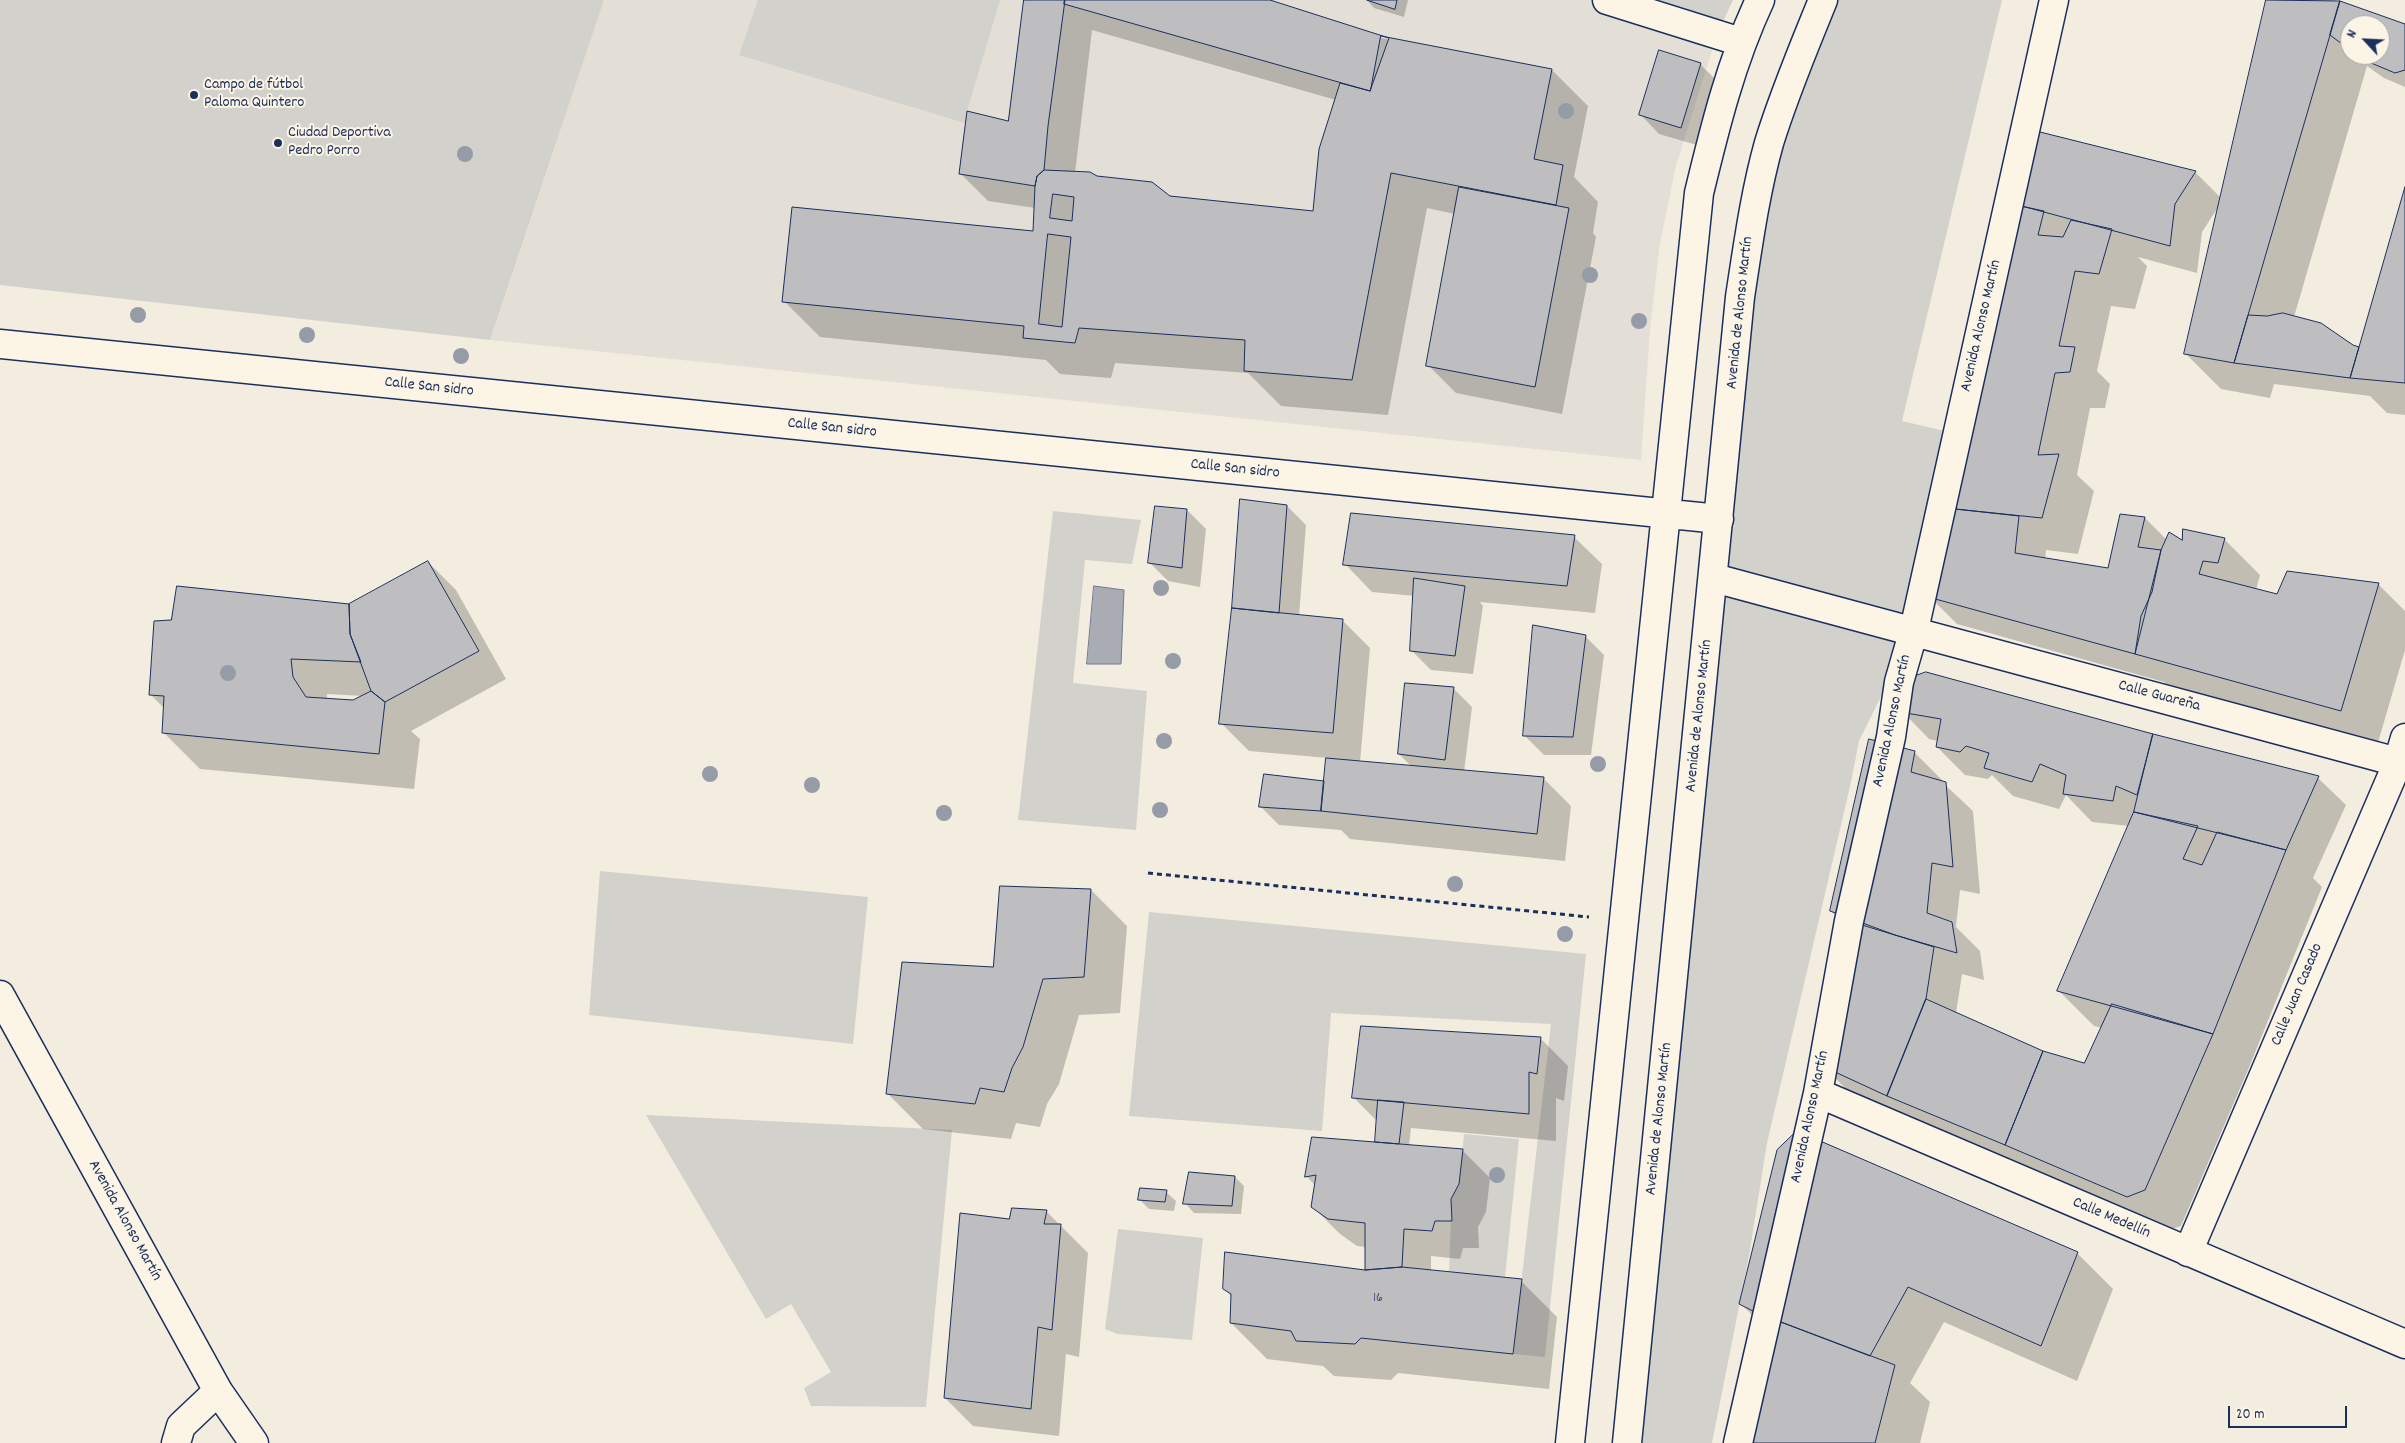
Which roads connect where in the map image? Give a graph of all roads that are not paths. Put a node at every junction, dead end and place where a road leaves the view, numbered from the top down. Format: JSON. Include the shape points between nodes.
{"nodes":[{"id":1,"x":1606,"y":0,"type":"edge"},
{"id":2,"x":1760,"y":0,"type":"edge"},
{"id":3,"x":1823,"y":0,"type":"edge"},
{"id":4,"x":2054,"y":0,"type":"edge"},
{"id":5,"x":1741,"y":42,"type":"junction"},
{"id":6,"x":0,"y":344,"type":"edge"},
{"id":7,"x":1664,"y":514,"type":"junction"},
{"id":8,"x":1719,"y":519,"type":"junction"},
{"id":9,"x":1714,"y":578,"type":"junction"},
{"id":10,"x":1914,"y":630,"type":"junction"},
{"id":11,"x":2403,"y":754,"type":"edge"},
{"id":12,"x":0,"y":996,"type":"edge"},
{"id":13,"x":1818,"y":1093,"type":"junction"},
{"id":14,"x":2188,"y":1252,"type":"junction"},
{"id":15,"x":2405,"y":1344,"type":"edge"},
{"id":16,"x":218,"y":1391,"type":"junction"},
{"id":17,"x":176,"y":1443,"type":"edge"},
{"id":18,"x":254,"y":1443,"type":"edge"},
{"id":19,"x":1570,"y":1443,"type":"edge"},
{"id":20,"x":1627,"y":1443,"type":"edge"},
{"id":21,"x":1738,"y":1443,"type":"edge"}],
"edges":[{"from":1,"to":5,"type":"street"},
{"from":2,"to":5,"type":"street"},
{"from":3,"to":8,"type":"street","name":"Avenida de Alonso Martín","via":[[1770,143],[1752,217],[1740,296]]},
{"from":4,"to":10,"type":"street","name":"Avenida Alonso Martín"},
{"from":5,"to":7,"type":"street","via":[[1698,193]]},
{"from":6,"to":7,"type":"street","name":"Calle San sidro"},
{"from":7,"to":8,"type":"street","name":"Calle San sidro"},
{"from":7,"to":19,"type":"street"},
{"from":8,"to":9,"type":"street","name":"Avenida de Alonso Martín"},
{"from":9,"to":10,"type":"street","name":"Calle Guareña"},
{"from":9,"to":20,"type":"street","name":"Avenida de Alonso Martín"},
{"from":10,"to":11,"type":"street","name":"Calle Guareña"},
{"from":10,"to":13,"type":"street","name":"Avenida Alonso Martín","via":[[1849,921]]},
{"from":11,"to":14,"type":"street","name":"Calle Juan Casado"},
{"from":12,"to":16,"type":"street","name":"Avenida Alonso Martín"},
{"from":13,"to":14,"type":"street","name":"Calle Medellín"},
{"from":13,"to":21,"type":"street","name":"Avenida Alonso Martín"},
{"from":14,"to":15,"type":"street","name":"Calle Medellín"},
{"from":16,"to":17,"type":"street","via":[[181,1426]]},
{"from":16,"to":18,"type":"street","name":"Avenida Alonso Martín"}]}
